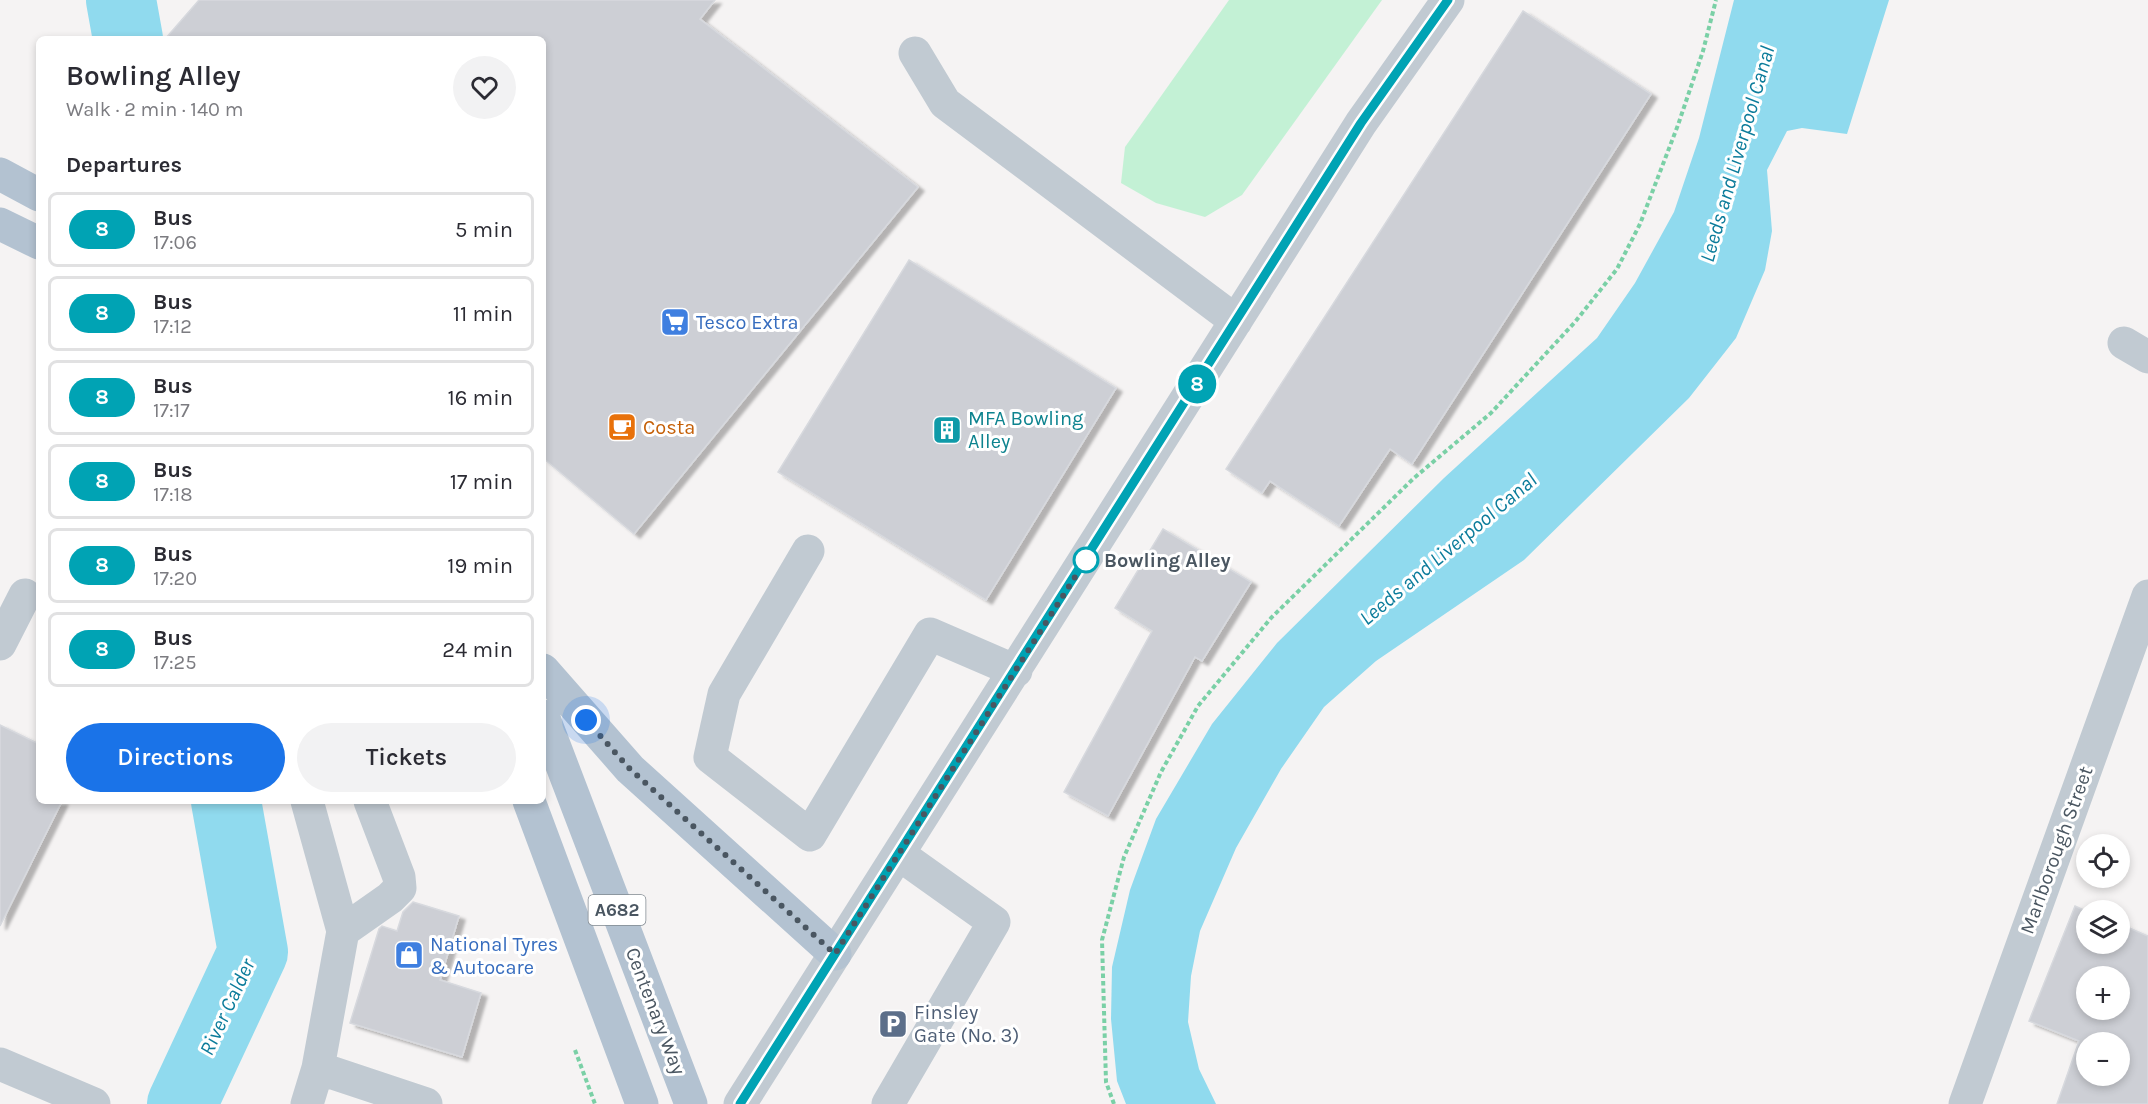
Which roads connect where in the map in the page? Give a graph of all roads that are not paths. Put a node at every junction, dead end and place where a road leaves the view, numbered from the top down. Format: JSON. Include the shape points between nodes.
{"nodes":[{"id":1,"x":1449,"y":0,"type":"edge"},
{"id":2,"x":915,"y":53,"type":"dead end"},
{"id":3,"x":0,"y":174,"type":"edge"},
{"id":4,"x":36,"y":193,"type":"edge"},
{"id":5,"x":0,"y":224,"type":"edge"},
{"id":6,"x":36,"y":242,"type":"edge"},
{"id":7,"x":1236,"y":321,"type":"junction"},
{"id":8,"x":808,"y":551,"type":"dead end"},
{"id":9,"x":25,"y":595,"type":"dead end"},
{"id":10,"x":2148,"y":596,"type":"edge"},
{"id":11,"x":0,"y":644,"type":"edge"},
{"id":12,"x":1016,"y":671,"type":"junction"},
{"id":13,"x":546,"y":673,"type":"edge"},
{"id":14,"x":546,"y":724,"type":"edge"},
{"id":15,"x":308,"y":804,"type":"edge"},
{"id":16,"x":371,"y":804,"type":"edge"},
{"id":17,"x":530,"y":804,"type":"edge"},
{"id":18,"x":900,"y":855,"type":"junction"},
{"id":19,"x":343,"y":931,"type":"junction"},
{"id":20,"x":835,"y":954,"type":"junction"},
{"id":21,"x":0,"y":1064,"type":"edge"},
{"id":22,"x":318,"y":1068,"type":"junction"},
{"id":23,"x":94,"y":1104,"type":"edge"},
{"id":24,"x":307,"y":1104,"type":"edge"},
{"id":25,"x":426,"y":1104,"type":"edge"},
{"id":26,"x":642,"y":1104,"type":"edge"},
{"id":27,"x":691,"y":1104,"type":"edge"},
{"id":28,"x":740,"y":1104,"type":"edge"},
{"id":29,"x":888,"y":1104,"type":"edge"},
{"id":30,"x":1965,"y":1104,"type":"edge"}],
"edges":[{"from":1,"to":7,"type":"street","via":[[1361,123]]},
{"from":2,"to":7,"type":"street","via":[[945,103]]},
{"from":3,"to":4,"type":"main road"},
{"from":5,"to":6,"type":"main road"},
{"from":7,"to":12,"type":"street"},
{"from":8,"to":12,"type":"street","via":[[724,694],[710,757],[810,835],[930,634]]},
{"from":9,"to":11,"type":"street"},
{"from":10,"to":30,"type":"street","name":"Marlborough Street"},
{"from":12,"to":18,"type":"street"},
{"from":13,"to":20,"type":"main road","via":[[630,769]]},
{"from":14,"to":27,"type":"main road","name":"Centenary Way","number":"A682"},
{"from":15,"to":19,"type":"street"},
{"from":16,"to":19,"type":"street","via":[[400,888]]},
{"from":17,"to":26,"type":"main road","number":"A682"},
{"from":18,"to":20,"type":"street"},
{"from":18,"to":29,"type":"street","via":[[994,922]]},
{"from":19,"to":22,"type":"street"},
{"from":20,"to":28,"type":"street"},
{"from":21,"to":23,"type":"street"},
{"from":22,"to":24,"type":"street"},
{"from":22,"to":25,"type":"street"}]}
